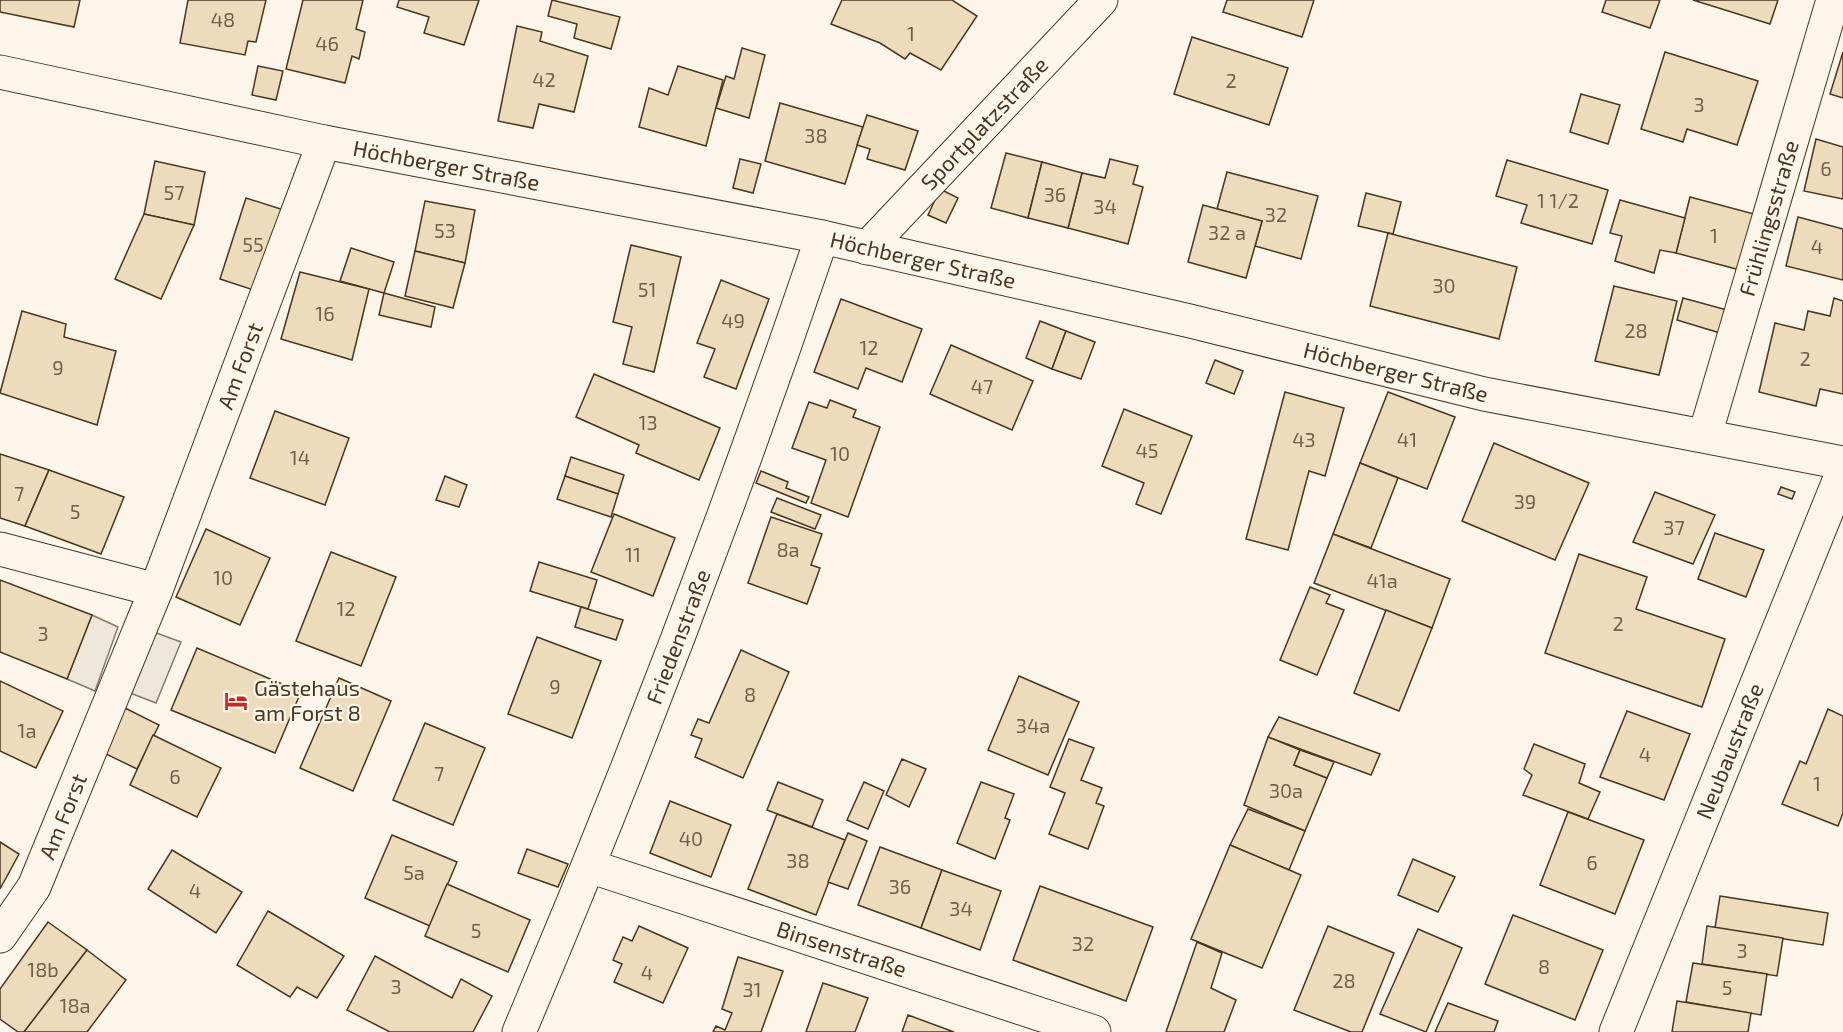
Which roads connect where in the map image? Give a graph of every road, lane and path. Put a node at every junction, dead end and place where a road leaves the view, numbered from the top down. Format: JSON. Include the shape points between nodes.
{"nodes":[{"id":1,"x":1101,"y":0,"type":"edge"},
{"id":2,"x":1833,"y":0,"type":"edge"},
{"id":3,"x":0,"y":72,"type":"edge"},
{"id":4,"x":324,"y":142,"type":"junction"},
{"id":5,"x":822,"y":237,"type":"junction"},
{"id":6,"x":867,"y":248,"type":"junction"},
{"id":7,"x":1706,"y":435,"type":"junction"},
{"id":8,"x":1843,"y":463,"type":"edge"},
{"id":9,"x":1843,"y":471,"type":"edge"},
{"id":10,"x":0,"y":549,"type":"edge"},
{"id":11,"x":156,"y":590,"type":"junction"},
{"id":12,"x":590,"y":866,"type":"junction"},
{"id":13,"x":0,"y":936,"type":"edge"},
{"id":14,"x":519,"y":1032,"type":"edge"},
{"id":15,"x":1094,"y":1032,"type":"edge"},
{"id":16,"x":1616,"y":1032,"type":"edge"}],
"edges":[{"from":1,"to":6,"type":"street","name":"Sportplatzstraße"},
{"from":2,"to":7,"type":"street","name":"Frühlingsstraße"},
{"from":3,"to":4,"type":"street","name":"Höchberger Straße"},
{"from":4,"to":5,"type":"street","name":"Höchberger Straße"},
{"from":4,"to":11,"type":"street","name":"Am Forst"},
{"from":5,"to":6,"type":"street","name":"Höchberger Straße"},
{"from":5,"to":12,"type":"street","name":"Friedenstraße","via":[[760,421]]},
{"from":6,"to":7,"type":"street","name":"Höchberger Straße","via":[[1484,393]]},
{"from":7,"to":8,"type":"street","name":"Höchberger Straße"},
{"from":9,"to":16,"type":"street","name":"Neubaustraße"},
{"from":10,"to":11,"type":"street"},
{"from":11,"to":13,"type":"street","name":"Am Forst","via":[[34,887]]},
{"from":12,"to":14,"type":"street","name":"Friedenstraße"},
{"from":12,"to":15,"type":"street","name":"Binsenstraße"}]}
